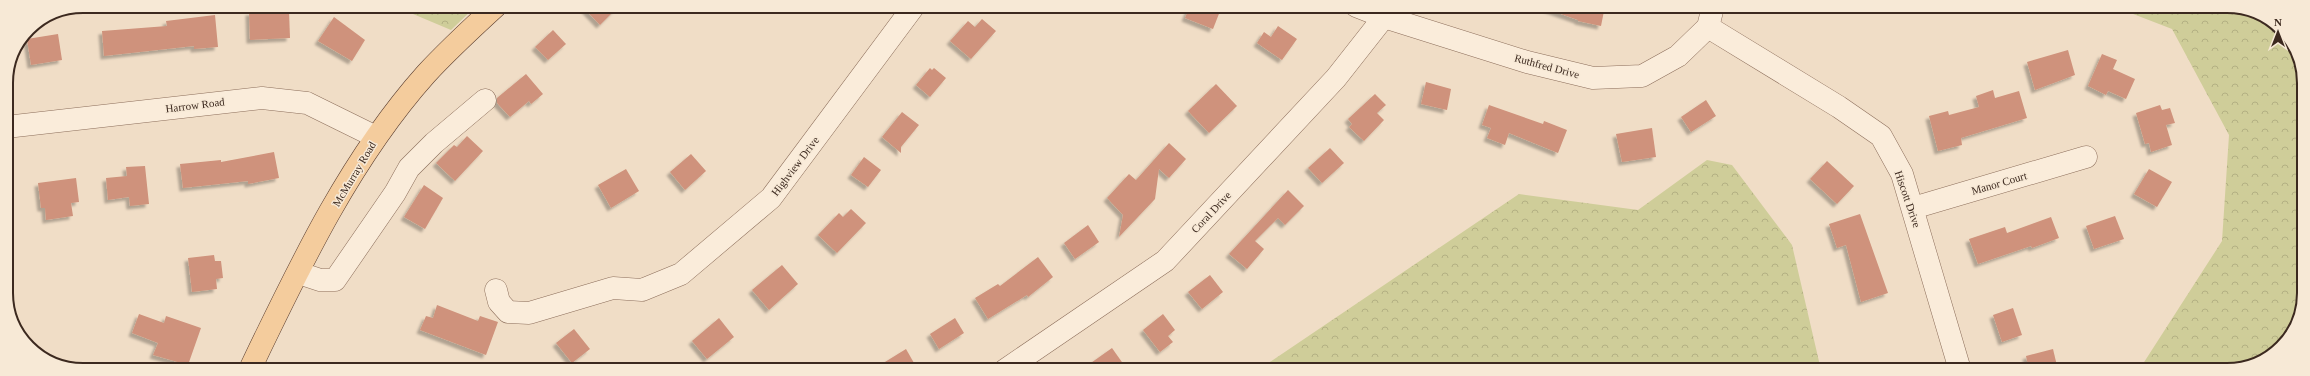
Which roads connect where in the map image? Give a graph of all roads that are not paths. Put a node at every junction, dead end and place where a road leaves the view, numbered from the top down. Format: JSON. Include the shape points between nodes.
{"nodes":[{"id":1,"x":489,"y":13,"type":"edge"},
{"id":2,"x":909,"y":13,"type":"edge"},
{"id":3,"x":1374,"y":13,"type":"edge"},
{"id":4,"x":1384,"y":17,"type":"junction"},
{"id":5,"x":1710,"y":17,"type":"edge"},
{"id":6,"x":485,"y":100,"type":"dead end"},
{"id":7,"x":13,"y":126,"type":"edge"},
{"id":8,"x":376,"y":137,"type":"junction"},
{"id":9,"x":2086,"y":157,"type":"dead end"},
{"id":10,"x":1912,"y":208,"type":"junction"},
{"id":11,"x":299,"y":273,"type":"junction"},
{"id":12,"x":496,"y":290,"type":"dead end"},
{"id":13,"x":253,"y":363,"type":"edge"},
{"id":14,"x":1015,"y":363,"type":"edge"},
{"id":15,"x":1958,"y":363,"type":"edge"}],
"edges":[{"from":1,"to":8,"type":"main road","name":"McMurray Road","via":[[426,74]]},
{"from":2,"to":12,"type":"street","name":"Highview Drive","via":[[772,198],[680,274],[642,290],[613,288],[528,313],[508,312],[499,302]]},
{"from":3,"to":4,"type":"street","name":"Ruthfred Drive"},
{"from":4,"to":5,"type":"street","name":"Ruthfred Drive","via":[[1527,62],[1593,78],[1642,76],[1678,56]]},
{"from":4,"to":14,"type":"street","name":"Coral Drive","via":[[1336,78],[1165,261]]},
{"from":5,"to":10,"type":"street","name":"Hiscott Drive","via":[[1881,136],[1902,174]]},
{"from":6,"to":11,"type":"street","via":[[408,168],[395,193],[335,280],[320,280]]},
{"from":7,"to":8,"type":"street","name":"Harrow Road","via":[[262,98],[307,103]]},
{"from":8,"to":11,"type":"main road","name":"McMurray Road","via":[[334,206]]},
{"from":9,"to":10,"type":"street","name":"Manor Court"},
{"from":10,"to":15,"type":"street","name":"Hiscott Drive"},
{"from":11,"to":13,"type":"main road","name":"McMurray Road"}]}
